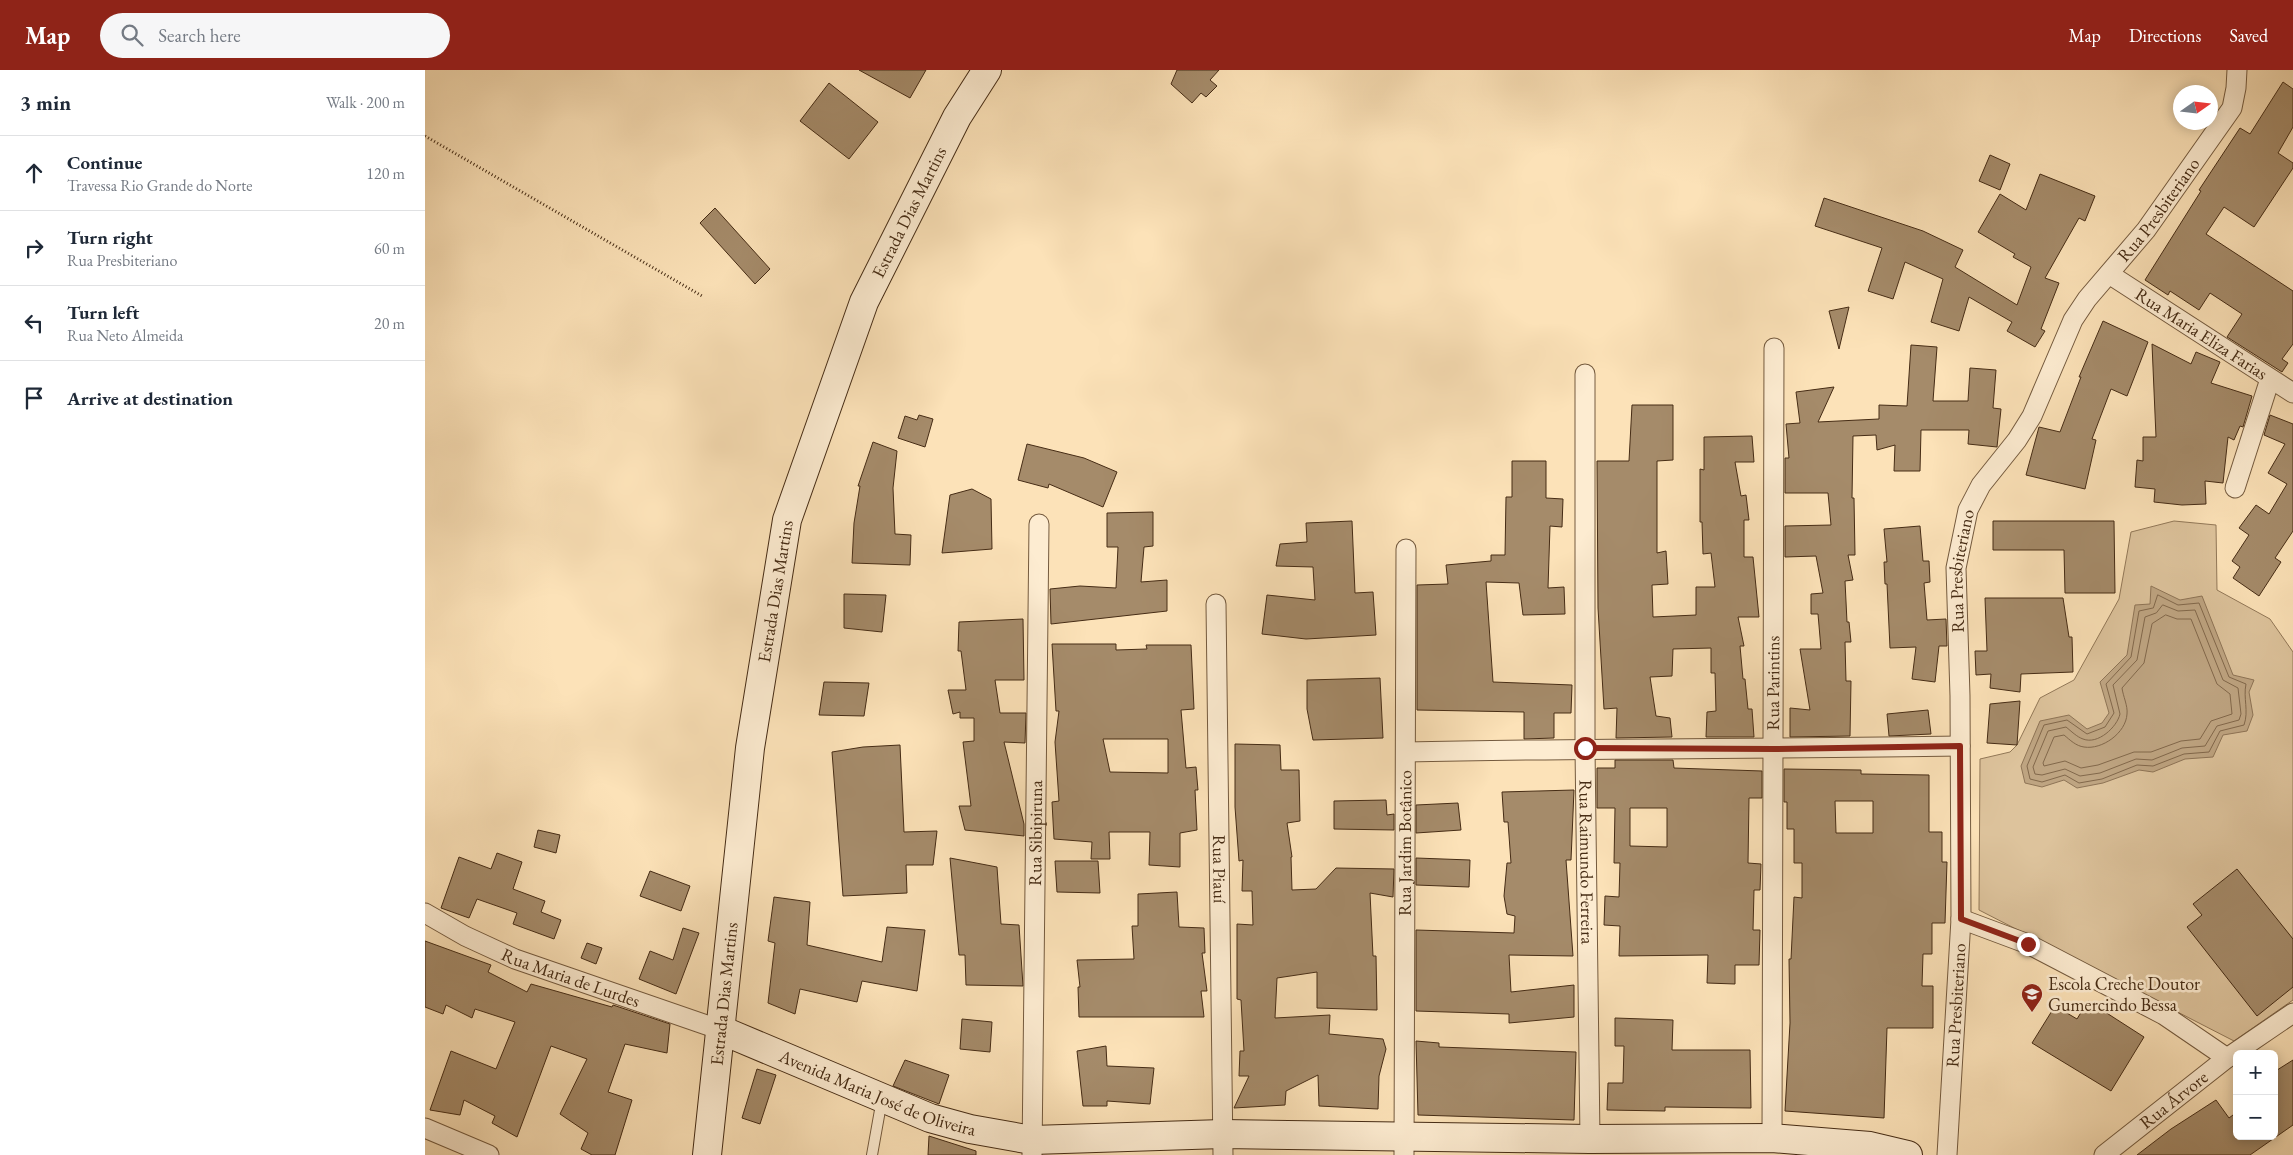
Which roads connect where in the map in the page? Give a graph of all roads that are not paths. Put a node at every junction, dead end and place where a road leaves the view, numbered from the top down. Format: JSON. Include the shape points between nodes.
{"nodes":[{"id":1,"x":987,"y":70,"type":"edge"},
{"id":2,"x":2237,"y":70,"type":"edge"},
{"id":3,"x":2109,"y":274,"type":"junction"},
{"id":4,"x":1774,"y":348,"type":"dead end"},
{"id":5,"x":1585,"y":374,"type":"dead end"},
{"id":6,"x":2270,"y":379,"type":"junction"},
{"id":7,"x":2293,"y":393,"type":"edge"},
{"id":8,"x":2235,"y":488,"type":"dead end"},
{"id":9,"x":1039,"y":524,"type":"dead end"},
{"id":10,"x":1406,"y":549,"type":"dead end"},
{"id":11,"x":1216,"y":604,"type":"dead end"},
{"id":12,"x":1960,"y":746,"type":"junction"},
{"id":13,"x":1585,"y":748,"type":"junction"},
{"id":14,"x":1774,"y":749,"type":"junction"},
{"id":15,"x":1406,"y":752,"type":"junction"},
{"id":16,"x":425,"y":913,"type":"edge"},
{"id":17,"x":1961,"y":919,"type":"junction"},
{"id":18,"x":2293,"y":1014,"type":"edge"},
{"id":19,"x":721,"y":1030,"type":"junction"},
{"id":20,"x":2227,"y":1058,"type":"junction"},
{"id":21,"x":882,"y":1098,"type":"junction"},
{"id":22,"x":425,"y":1128,"type":"edge"},
{"id":23,"x":1772,"y":1138,"type":"junction"},
{"id":24,"x":1590,"y":1140,"type":"junction"},
{"id":25,"x":1223,"y":1145,"type":"edge"},
{"id":26,"x":1404,"y":1146,"type":"edge"},
{"id":27,"x":1032,"y":1148,"type":"edge"},
{"id":28,"x":484,"y":1154,"type":"edge"},
{"id":29,"x":707,"y":1155,"type":"edge"},
{"id":30,"x":872,"y":1155,"type":"edge"},
{"id":31,"x":1907,"y":1155,"type":"edge"},
{"id":32,"x":1947,"y":1155,"type":"edge"},
{"id":33,"x":2104,"y":1155,"type":"edge"}],
"edges":[{"from":1,"to":19,"type":"street","name":"Estrada Dias Martins","via":[[957,117],[863,302],[787,520],[749,748]]},
{"from":2,"to":3,"type":"street","name":"Rua Presbiteriano","via":[[2232,108],[2147,230]]},
{"from":3,"to":6,"type":"street","name":"Rua Maria Eliza Farias"},
{"from":3,"to":12,"type":"street","name":"Rua Presbiteriano","via":[[2073,320],[2031,416],[2017,440],[1981,486],[1968,510],[1956,568]]},
{"from":4,"to":14,"type":"street","name":"Rua Parintins"},
{"from":5,"to":13,"type":"street","name":"Rua Raimundo Ferreira"},
{"from":6,"to":7,"type":"street","name":"Rua Maria Eliza Farias"},
{"from":6,"to":8,"type":"street"},
{"from":9,"to":27,"type":"street","name":"Rua Sibipiruna"},
{"from":10,"to":15,"type":"street","name":"Rua Jardim Botânico"},
{"from":11,"to":25,"type":"street","name":"Rua Piauí"},
{"from":12,"to":14,"type":"street"},
{"from":12,"to":17,"type":"street","name":"Rua Presbiteriano"},
{"from":13,"to":14,"type":"street"},
{"from":13,"to":15,"type":"street"},
{"from":13,"to":24,"type":"street","name":"Rua Raimundo Ferreira"},
{"from":14,"to":23,"type":"street","name":"Rua Parintins"},
{"from":15,"to":26,"type":"street","name":"Rua Jardim Botânico"},
{"from":16,"to":19,"type":"street","name":"Rua Maria de Lurdes","via":[[515,959]]},
{"from":17,"to":20,"type":"street","via":[[2028,944],[2164,1015]]},
{"from":17,"to":32,"type":"street","name":"Rua Presbiteriano"},
{"from":18,"to":20,"type":"street","name":"Rua Árvore"},
{"from":19,"to":21,"type":"street","name":"Avenida Maria José de Oliveira"},
{"from":19,"to":29,"type":"street","name":"Estrada Dias Martins"},
{"from":20,"to":33,"type":"street","name":"Rua Árvore"},
{"from":21,"to":27,"type":"street","name":"Avenida Maria José de Oliveira","via":[[930,1118]]},
{"from":21,"to":30,"type":"lane"},
{"from":22,"to":28,"type":"street"},
{"from":23,"to":24,"type":"street","name":"Avenida Maria José de Oliveira"},
{"from":23,"to":31,"type":"street","name":"Avenida Maria José de Oliveira","via":[[1870,1146]]},
{"from":24,"to":26,"type":"street","name":"Avenida Maria José de Oliveira"},
{"from":25,"to":26,"type":"street","name":"Avenida Maria José de Oliveira"},
{"from":25,"to":27,"type":"street","name":"Avenida Maria José de Oliveira"}]}
